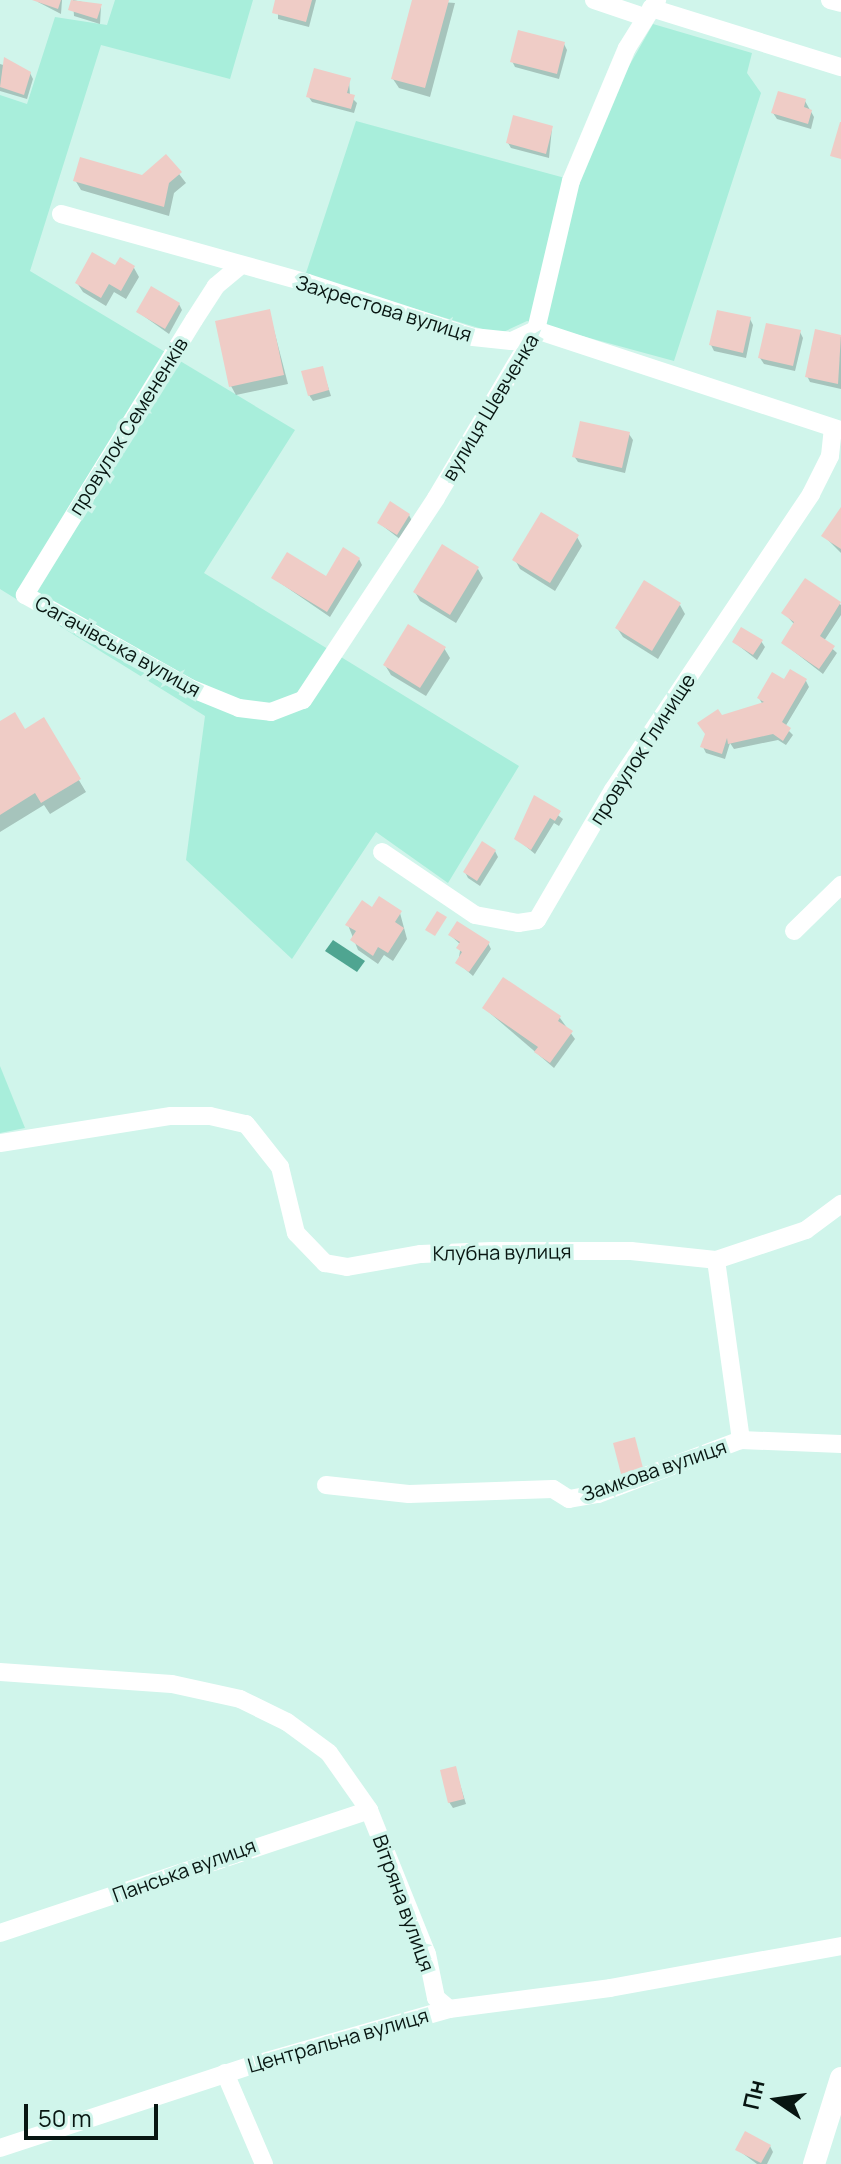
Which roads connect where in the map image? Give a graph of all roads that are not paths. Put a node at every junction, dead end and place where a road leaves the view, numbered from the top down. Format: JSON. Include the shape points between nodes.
{"nodes":[{"id":1,"x":594,"y":0,"type":"edge"},
{"id":2,"x":830,"y":0,"type":"edge"},
{"id":3,"x":841,"y":3,"type":"edge"},
{"id":4,"x":651,"y":8,"type":"edge"},
{"id":5,"x":841,"y":67,"type":"edge"},
{"id":6,"x":61,"y":214,"type":"dead end"},
{"id":7,"x":241,"y":265,"type":"junction"},
{"id":8,"x":536,"y":330,"type":"junction"},
{"id":9,"x":837,"y":429,"type":"edge"},
{"id":10,"x":25,"y":595,"type":"joint"},
{"id":11,"x":303,"y":700,"type":"joint"},
{"id":12,"x":382,"y":852,"type":"dead end"},
{"id":13,"x":841,"y":885,"type":"edge"},
{"id":14,"x":794,"y":931,"type":"dead end"},
{"id":15,"x":0,"y":1143,"type":"edge"},
{"id":16,"x":841,"y":1204,"type":"edge"},
{"id":17,"x":716,"y":1260,"type":"junction"},
{"id":18,"x":741,"y":1440,"type":"junction"},
{"id":19,"x":841,"y":1444,"type":"edge"},
{"id":20,"x":326,"y":1485,"type":"dead end"},
{"id":21,"x":0,"y":1672,"type":"edge"},
{"id":22,"x":369,"y":1810,"type":"junction"},
{"id":23,"x":0,"y":1933,"type":"edge"},
{"id":24,"x":841,"y":1946,"type":"edge"},
{"id":25,"x":449,"y":2009,"type":"junction"},
{"id":26,"x":225,"y":2073,"type":"junction"},
{"id":27,"x":841,"y":2078,"type":"edge"},
{"id":28,"x":0,"y":2148,"type":"edge"},
{"id":29,"x":264,"y":2164,"type":"edge"},
{"id":30,"x":814,"y":2164,"type":"edge"}],
"edges":[{"from":1,"to":4,"type":"street"},
{"from":2,"to":3,"type":"street"},
{"from":4,"to":5,"type":"street"},
{"from":4,"to":8,"type":"street","name":"вулиця Шевченка","via":[[571,181]]},
{"from":6,"to":7,"type":"street","name":"Захрестова вулиця"},
{"from":7,"to":8,"type":"street","name":"Захрестова вулиця","via":[[473,337],[512,341]]},
{"from":7,"to":10,"type":"street","name":"провулок Семененків","via":[[216,286]]},
{"from":8,"to":9,"type":"street"},
{"from":8,"to":11,"type":"street","name":"вулиця Шевченка","via":[[436,498]]},
{"from":9,"to":12,"type":"street","name":"провулок Глинище","via":[[811,494],[613,790],[537,920],[518,923],[475,915]]},
{"from":10,"to":11,"type":"street","name":"Сагачівська вулиця","via":[[190,688],[239,708],[271,712]]},
{"from":13,"to":14,"type":"street"},
{"from":15,"to":17,"type":"street","name":"Клубна вулиця","via":[[171,1116],[210,1116],[246,1124],[280,1167],[296,1233],[325,1263],[347,1267],[421,1254],[492,1251],[631,1251]]},
{"from":16,"to":17,"type":"street","name":"Клубна вулиця","via":[[806,1230]]},
{"from":17,"to":18,"type":"street"},
{"from":18,"to":19,"type":"street","name":"Замкова вулиця"},
{"from":18,"to":20,"type":"street","name":"Замкова вулиця","via":[[598,1494],[569,1499],[553,1489],[409,1494]]},
{"from":21,"to":22,"type":"street","name":"Вітряна вулиця","via":[[172,1684],[240,1699],[287,1722],[329,1753]]},
{"from":22,"to":23,"type":"street","name":"Панська вулиця"},
{"from":22,"to":25,"type":"street","name":"Вітряна вулиця","via":[[427,1954],[436,1998]]},
{"from":24,"to":25,"type":"street","via":[[610,1988]]},
{"from":25,"to":26,"type":"street","name":"Центральна вулиця"},
{"from":26,"to":28,"type":"street","name":"Центральна вулиця"},
{"from":26,"to":29,"type":"street"},
{"from":27,"to":30,"type":"street"}]}
